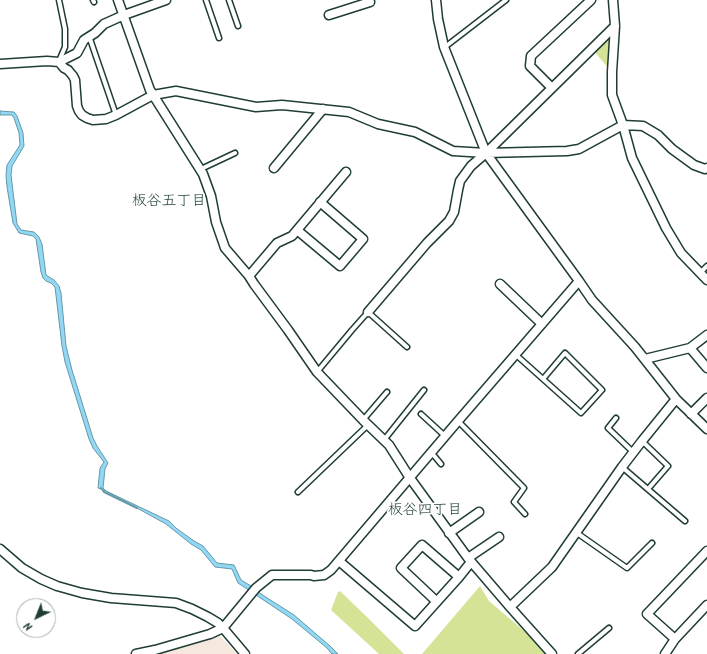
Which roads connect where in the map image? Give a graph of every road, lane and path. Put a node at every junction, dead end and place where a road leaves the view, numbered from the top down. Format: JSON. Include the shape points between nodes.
{"nodes":[{"id":1,"x":59,"y":0,"type":"edge"},
{"id":2,"x":118,"y":0,"type":"edge"},
{"id":3,"x":166,"y":0,"type":"edge"},
{"id":4,"x":206,"y":0,"type":"edge"},
{"id":5,"x":229,"y":0,"type":"edge"},
{"id":6,"x":369,"y":0,"type":"edge"},
{"id":7,"x":436,"y":0,"type":"edge"},
{"id":8,"x":506,"y":0,"type":"edge"},
{"id":9,"x":591,"y":0,"type":"edge"},
{"id":10,"x":612,"y":0,"type":"edge"},
{"id":11,"x":124,"y":15,"type":"junction"},
{"id":12,"x":329,"y":15,"type":"dead end"},
{"id":13,"x":238,"y":26,"type":"dead end"},
{"id":14,"x":615,"y":26,"type":"junction"},
{"id":15,"x":89,"y":36,"type":"junction"},
{"id":16,"x":219,"y":38,"type":"dead end"},
{"id":17,"x":444,"y":47,"type":"junction"},
{"id":18,"x":59,"y":62,"type":"junction"},
{"id":19,"x":0,"y":64,"type":"edge"},
{"id":20,"x":552,"y":88,"type":"junction"},
{"id":21,"x":153,"y":95,"type":"junction"},
{"id":22,"x":323,"y":109,"type":"junction"},
{"id":23,"x":116,"y":115,"type":"junction"},
{"id":24,"x":623,"y":125,"type":"junction"},
{"id":25,"x":236,"y":153,"type":"dead end"},
{"id":26,"x":486,"y":153,"type":"junction"},
{"id":27,"x":274,"y":168,"type":"dead end"},
{"id":28,"x":707,"y":168,"type":"edge"},
{"id":29,"x":200,"y":170,"type":"junction"},
{"id":30,"x":346,"y":172,"type":"dead end"},
{"id":31,"x":320,"y":202,"type":"junction"},
{"id":32,"x":297,"y":230,"type":"junction"},
{"id":33,"x":707,"y":266,"type":"edge"},
{"id":34,"x":700,"y":273,"type":"junction"},
{"id":35,"x":249,"y":276,"type":"junction"},
{"id":36,"x":579,"y":280,"type":"junction"},
{"id":37,"x":707,"y":280,"type":"edge"},
{"id":38,"x":500,"y":284,"type":"dead end"},
{"id":39,"x":368,"y":312,"type":"junction"},
{"id":40,"x":542,"y":324,"type":"junction"},
{"id":41,"x":707,"y":335,"type":"edge"},
{"id":42,"x":406,"y":347,"type":"dead end"},
{"id":43,"x":690,"y":348,"type":"junction"},
{"id":44,"x":515,"y":354,"type":"junction"},
{"id":45,"x":645,"y":359,"type":"junction"},
{"id":46,"x":707,"y":368,"type":"edge"},
{"id":47,"x":317,"y":372,"type":"junction"},
{"id":48,"x":543,"y":379,"type":"junction"},
{"id":49,"x":424,"y":390,"type":"dead end"},
{"id":50,"x":387,"y":392,"type":"dead end"},
{"id":51,"x":707,"y":398,"type":"edge"},
{"id":52,"x":676,"y":399,"type":"junction"},
{"id":53,"x":421,"y":414,"type":"dead end"},
{"id":54,"x":691,"y":414,"type":"junction"},
{"id":55,"x":616,"y":418,"type":"dead end"},
{"id":56,"x":458,"y":421,"type":"junction"},
{"id":57,"x":366,"y":423,"type":"junction"},
{"id":58,"x":707,"y":429,"type":"edge"},
{"id":59,"x":445,"y":436,"type":"junction"},
{"id":60,"x":384,"y":440,"type":"junction"},
{"id":61,"x":642,"y":441,"type":"junction"},
{"id":62,"x":431,"y":452,"type":"junction"},
{"id":63,"x":634,"y":453,"type":"junction"},
{"id":64,"x":441,"y":464,"type":"dead end"},
{"id":65,"x":622,"y":467,"type":"junction"},
{"id":66,"x":410,"y":478,"type":"junction"},
{"id":67,"x":648,"y":489,"type":"junction"},
{"id":68,"x":298,"y":492,"type":"dead end"},
{"id":69,"x":479,"y":512,"type":"dead end"},
{"id":70,"x":525,"y":514,"type":"dead end"},
{"id":71,"x":685,"y":521,"type":"dead end"},
{"id":72,"x":577,"y":532,"type":"junction"},
{"id":73,"x":449,"y":533,"type":"junction"},
{"id":74,"x":499,"y":537,"type":"dead end"},
{"id":75,"x":652,"y":543,"type":"dead end"},
{"id":76,"x":0,"y":548,"type":"edge"},
{"id":77,"x":707,"y":551,"type":"edge"},
{"id":78,"x":470,"y":560,"type":"junction"},
{"id":79,"x":339,"y":561,"type":"junction"},
{"id":80,"x":459,"y":577,"type":"junction"},
{"id":81,"x":436,"y":601,"type":"junction"},
{"id":82,"x":707,"y":606,"type":"edge"},
{"id":83,"x":510,"y":607,"type":"junction"},
{"id":84,"x":223,"y":628,"type":"junction"},
{"id":85,"x":609,"y":628,"type":"dead end"},
{"id":86,"x":675,"y":639,"type":"junction"},
{"id":87,"x":136,"y":654,"type":"edge"},
{"id":88,"x":245,"y":654,"type":"edge"},
{"id":89,"x":552,"y":654,"type":"edge"},
{"id":90,"x":578,"y":654,"type":"edge"},
{"id":91,"x":665,"y":654,"type":"edge"}],
"edges":[{"from":1,"to":18,"type":"lane","via":[[65,29],[65,47]]},
{"from":2,"to":11,"type":"street"},
{"from":3,"to":11,"type":"street"},
{"from":4,"to":16,"type":"lane"},
{"from":5,"to":13,"type":"lane"},
{"from":6,"to":12,"type":"street","via":[[370,2]]},
{"from":7,"to":17,"type":"street"},
{"from":8,"to":17,"type":"lane"},
{"from":9,"to":20,"type":"street","via":[[531,56],[530,66]]},
{"from":10,"to":14,"type":"street"},
{"from":11,"to":15,"type":"street","via":[[104,24]]},
{"from":11,"to":21,"type":"street"},
{"from":14,"to":20,"type":"street"},
{"from":14,"to":24,"type":"street","via":[[612,95]]},
{"from":15,"to":18,"type":"street","via":[[77,53]]},
{"from":15,"to":23,"type":"lane"},
{"from":17,"to":26,"type":"street"},
{"from":18,"to":19,"type":"street"},
{"from":18,"to":23,"type":"street","via":[[75,80],[78,106],[82,115],[93,120]]},
{"from":20,"to":26,"type":"street"},
{"from":21,"to":22,"type":"street","via":[[176,91],[256,107],[282,105]]},
{"from":21,"to":23,"type":"street"},
{"from":21,"to":29,"type":"street"},
{"from":22,"to":26,"type":"street","via":[[349,112],[378,124],[415,132],[453,151]]},
{"from":22,"to":27,"type":"street"},
{"from":24,"to":26,"type":"street","via":[[579,149]]},
{"from":24,"to":28,"type":"street","via":[[642,126],[694,165]]},
{"from":24,"to":34,"type":"street","via":[[632,158],[666,228],[681,252]]},
{"from":25,"to":29,"type":"lane"},
{"from":26,"to":36,"type":"street"},
{"from":26,"to":39,"type":"street","via":[[471,166],[460,181],[454,212],[449,221]]},
{"from":29,"to":35,"type":"street","via":[[211,196],[225,248]]},
{"from":30,"to":31,"type":"street"},
{"from":31,"to":32,"type":"street"},
{"from":31,"to":32,"type":"street","via":[[363,239],[340,266]]},
{"from":32,"to":35,"type":"street","via":[[292,236],[277,243]]},
{"from":33,"to":34,"type":"lane"},
{"from":34,"to":37,"type":"street"},
{"from":35,"to":47,"type":"street"},
{"from":36,"to":40,"type":"street"},
{"from":36,"to":45,"type":"street","via":[[592,300]]},
{"from":38,"to":40,"type":"street"},
{"from":39,"to":42,"type":"lane"},
{"from":39,"to":47,"type":"lane"},
{"from":40,"to":44,"type":"street"},
{"from":41,"to":43,"type":"street"},
{"from":43,"to":45,"type":"street"},
{"from":43,"to":46,"type":"street"},
{"from":44,"to":48,"type":"lane"},
{"from":44,"to":56,"type":"street"},
{"from":45,"to":52,"type":"street"},
{"from":47,"to":57,"type":"street"},
{"from":48,"to":48,"type":"lane","via":[[581,413],[602,390],[565,353]]},
{"from":49,"to":60,"type":"lane"},
{"from":50,"to":57,"type":"lane"},
{"from":51,"to":54,"type":"street"},
{"from":52,"to":54,"type":"street"},
{"from":52,"to":61,"type":"street"},
{"from":53,"to":59,"type":"lane"},
{"from":54,"to":58,"type":"street"},
{"from":55,"to":63,"type":"lane","via":[[608,428]]},
{"from":56,"to":59,"type":"street"},
{"from":56,"to":70,"type":"lane","via":[[524,488],[514,502]]},
{"from":57,"to":60,"type":"street"},
{"from":57,"to":68,"type":"lane"},
{"from":59,"to":62,"type":"street"},
{"from":60,"to":66,"type":"street"},
{"from":61,"to":63,"type":"street"},
{"from":61,"to":67,"type":"lane","via":[[668,466]]},
{"from":62,"to":64,"type":"lane"},
{"from":62,"to":66,"type":"street"},
{"from":63,"to":65,"type":"street"},
{"from":65,"to":67,"type":"lane"},
{"from":65,"to":72,"type":"street"},
{"from":66,"to":73,"type":"street"},
{"from":66,"to":79,"type":"street"},
{"from":67,"to":71,"type":"lane"},
{"from":69,"to":73,"type":"street"},
{"from":72,"to":75,"type":"lane","via":[[627,568]]},
{"from":72,"to":83,"type":"street","via":[[552,567]]},
{"from":73,"to":78,"type":"street"},
{"from":74,"to":78,"type":"street"},
{"from":76,"to":84,"type":"street","via":[[22,568],[57,586],[112,598],[176,603],[208,617]]},
{"from":77,"to":86,"type":"street","via":[[647,614]]},
{"from":78,"to":80,"type":"street"},
{"from":78,"to":83,"type":"street"},
{"from":79,"to":81,"type":"street","via":[[415,626]]},
{"from":79,"to":84,"type":"street","via":[[324,575],[272,575],[254,591]]},
{"from":80,"to":81,"type":"street"},
{"from":80,"to":81,"type":"street","via":[[422,545],[401,568]]},
{"from":82,"to":86,"type":"street"},
{"from":83,"to":89,"type":"street"},
{"from":84,"to":87,"type":"street","via":[[210,634]]},
{"from":84,"to":88,"type":"street"},
{"from":85,"to":90,"type":"lane"},
{"from":86,"to":91,"type":"street"}]}
